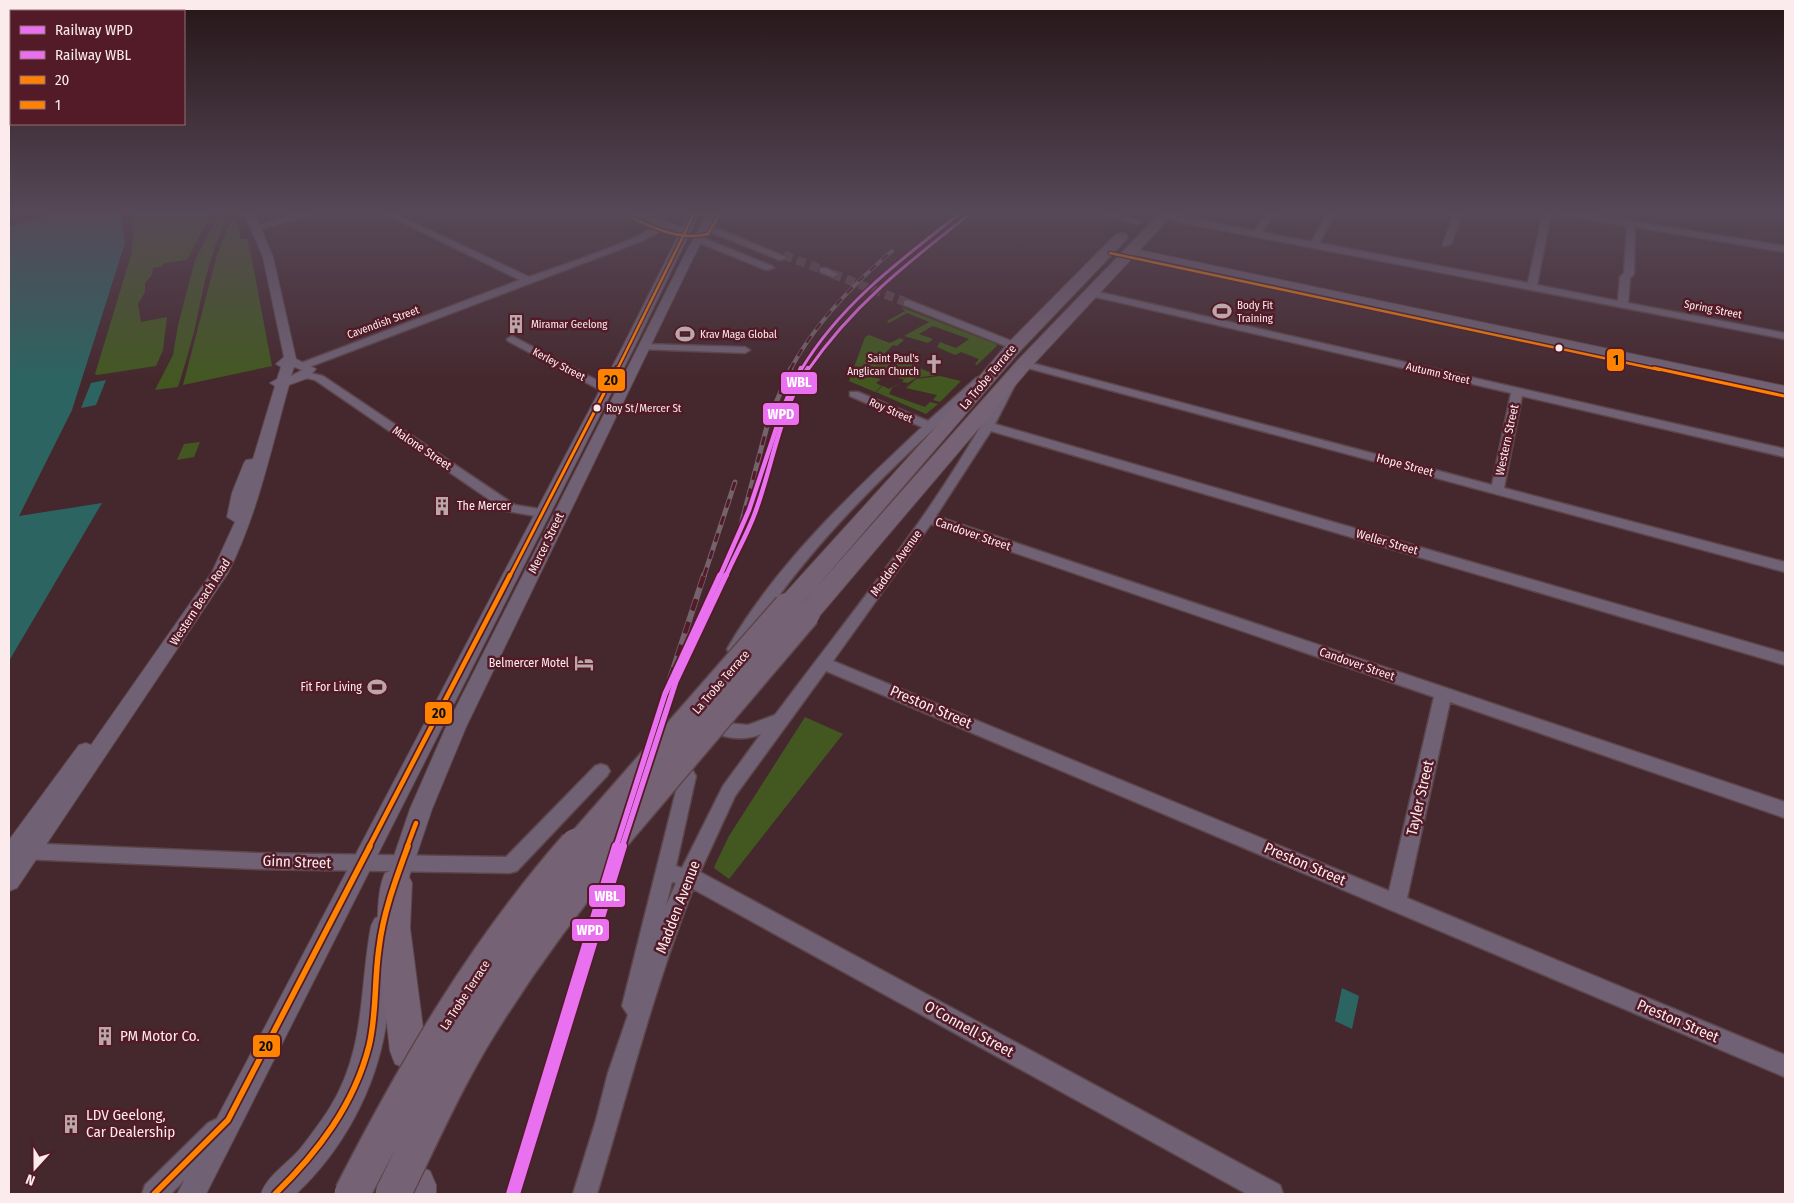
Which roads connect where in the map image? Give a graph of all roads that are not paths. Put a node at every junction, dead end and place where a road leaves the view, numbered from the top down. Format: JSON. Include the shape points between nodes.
{"nodes":[{"id":1,"x":271,"y":268,"type":"edge"},
{"id":2,"x":502,"y":268,"type":"edge"},
{"id":3,"x":563,"y":268,"type":"edge"},
{"id":4,"x":674,"y":268,"type":"edge"},
{"id":5,"x":1094,"y":268,"type":"edge"},
{"id":6,"x":1114,"y":268,"type":"edge"},
{"id":7,"x":1211,"y":268,"type":"edge"},
{"id":8,"x":1434,"y":268,"type":"edge"},
{"id":9,"x":1536,"y":268,"type":"edge"},
{"id":10,"x":1629,"y":268,"type":"edge"},
{"id":11,"x":821,"y":272,"type":"tunnel mouth"},
{"id":12,"x":832,"y":276,"type":"tunnel mouth"},
{"id":13,"x":529,"y":281,"type":"junction"},
{"id":14,"x":1532,"y":287,"type":"junction"},
{"id":15,"x":1090,"y":293,"type":"junction"},
{"id":16,"x":906,"y":304,"type":"tunnel mouth"},
{"id":17,"x":1623,"y":305,"type":"junction"},
{"id":18,"x":1785,"y":336,"type":"edge"},
{"id":19,"x":512,"y":339,"type":"dead end"},
{"id":20,"x":636,"y":346,"type":"junction"},
{"id":21,"x":745,"y":350,"type":"dead end"},
{"id":22,"x":1018,"y":361,"type":"junction"},
{"id":23,"x":290,"y":372,"type":"junction"},
{"id":24,"x":606,"y":389,"type":"junction"},
{"id":25,"x":1785,"y":390,"type":"edge"},
{"id":26,"x":1517,"y":391,"type":"junction"},
{"id":27,"x":854,"y":394,"type":"dead end"},
{"id":28,"x":929,"y":426,"type":"junction"},
{"id":29,"x":988,"y":426,"type":"junction"},
{"id":30,"x":1785,"y":453,"type":"edge"},
{"id":31,"x":1496,"y":490,"type":"junction"},
{"id":32,"x":541,"y":513,"type":"junction"},
{"id":33,"x":561,"y":514,"type":"junction"},
{"id":34,"x":928,"y":518,"type":"junction"},
{"id":35,"x":1785,"y":567,"type":"edge"},
{"id":36,"x":797,"y":610,"type":"junction"},
{"id":37,"x":735,"y":649,"type":"dead end"},
{"id":38,"x":1785,"y":659,"type":"edge"},
{"id":39,"x":823,"y":663,"type":"junction"},
{"id":40,"x":1443,"y":694,"type":"junction"},
{"id":41,"x":780,"y":719,"type":"junction"},
{"id":42,"x":726,"y":730,"type":"dead end"},
{"id":43,"x":601,"y":771,"type":"dead end"},
{"id":44,"x":687,"y":776,"type":"dead end"},
{"id":45,"x":1785,"y":810,"type":"edge"},
{"id":46,"x":17,"y":853,"type":"edge"},
{"id":47,"x":360,"y":864,"type":"junction"},
{"id":48,"x":664,"y":872,"type":"junction"},
{"id":49,"x":399,"y":873,"type":"junction"},
{"id":50,"x":688,"y":877,"type":"junction"},
{"id":51,"x":9,"y":881,"type":"edge"},
{"id":52,"x":1396,"y":902,"type":"junction"},
{"id":53,"x":408,"y":1051,"type":"dead end"},
{"id":54,"x":1785,"y":1066,"type":"edge"},
{"id":55,"x":617,"y":1082,"type":"junction"},
{"id":56,"x":228,"y":1120,"type":"junction"},
{"id":57,"x":408,"y":1191,"type":"edge"},
{"id":58,"x":154,"y":1194,"type":"edge"},
{"id":59,"x":190,"y":1194,"type":"edge"},
{"id":60,"x":275,"y":1194,"type":"edge"},
{"id":61,"x":352,"y":1194,"type":"edge"},
{"id":62,"x":585,"y":1194,"type":"edge"},
{"id":63,"x":1271,"y":1194,"type":"edge"}],
"edges":[{"from":1,"to":23,"type":"street","name":"Western Beach Road","via":[[289,346]]},
{"from":2,"to":13,"type":"street"},
{"from":3,"to":13,"type":"street","name":"Cavendish Street"},
{"from":4,"to":20,"type":"street","name":"Mercer Street"},
{"from":5,"to":22,"type":"highway","name":"La Trobe Terrace"},
{"from":6,"to":15,"type":"highway","name":"La Trobe Terrace"},
{"from":7,"to":25,"type":"street"},
{"from":8,"to":14,"type":"street","name":"Spring Street"},
{"from":9,"to":14,"type":"street"},
{"from":10,"to":17,"type":"street","via":[[1625,277]]},
{"from":11,"to":12,"type":"street"},
{"from":13,"to":23,"type":"street","name":"Cavendish Street"},
{"from":14,"to":17,"type":"street","name":"Spring Street"},
{"from":15,"to":22,"type":"highway","name":"La Trobe Terrace"},
{"from":15,"to":26,"type":"street","name":"Autumn Street"},
{"from":16,"to":22,"type":"street","name":"Hope Street"},
{"from":17,"to":18,"type":"street","name":"Spring Street"},
{"from":19,"to":24,"type":"street","name":"Kerley Street"},
{"from":20,"to":21,"type":"street"},
{"from":20,"to":24,"type":"street","name":"Mercer Street"},
{"from":20,"to":33,"type":"street","name":"Mercer Street"},
{"from":22,"to":28,"type":"street"},
{"from":22,"to":29,"type":"street","name":"Madden Avenue"},
{"from":22,"to":31,"type":"street","name":"Hope Street"},
{"from":22,"to":36,"type":"highway","name":"La Trobe Terrace"},
{"from":22,"to":36,"type":"highway","name":"La Trobe Terrace","via":[[941,433]]},
{"from":23,"to":32,"type":"street","name":"Malone Street","via":[[322,380],[511,508]]},
{"from":23,"to":46,"type":"street","name":"Western Beach Road","via":[[259,463],[254,491],[225,564]]},
{"from":24,"to":32,"type":"street","name":"Mercer Street"},
{"from":26,"to":30,"type":"street","name":"Autumn Street"},
{"from":26,"to":31,"type":"street","name":"Western Street"},
{"from":27,"to":28,"type":"street","name":"Roy Street"},
{"from":28,"to":37,"type":"street","via":[[794,562],[765,598]]},
{"from":29,"to":34,"type":"street","name":"Madden Avenue"},
{"from":29,"to":38,"type":"street","name":"Weller Street"},
{"from":31,"to":35,"type":"street","name":"Hope Street"},
{"from":32,"to":33,"type":"street"},
{"from":32,"to":47,"type":"street","name":"Mercer Street"},
{"from":33,"to":49,"type":"street","name":"Mercer Street","via":[[456,726],[421,809]]},
{"from":34,"to":39,"type":"street","name":"Madden Avenue"},
{"from":34,"to":40,"type":"street","name":"Candover Street"},
{"from":36,"to":57,"type":"highway","name":"La Trobe Terrace","bridge":true,"via":[[585,876],[480,1026],[445,1087]]},
{"from":36,"to":61,"type":"highway","name":"La Trobe Terrace","bridge":true,"via":[[562,863],[515,922],[441,1030]]},
{"from":39,"to":41,"type":"street","name":"Madden Avenue"},
{"from":39,"to":52,"type":"street","name":"Preston Street"},
{"from":40,"to":45,"type":"street","name":"Candover Street"},
{"from":40,"to":52,"type":"street","name":"Tayler Street"},
{"from":41,"to":42,"type":"street","name":"Madden Avenue","via":[[749,732]]},
{"from":41,"to":50,"type":"street","name":"Madden Avenue","via":[[729,792]]},
{"from":43,"to":49,"type":"street","name":"Ginn Street","via":[[510,865],[425,863]]},
{"from":44,"to":48,"type":"street","name":"Madden Avenue"},
{"from":46,"to":47,"type":"street","name":"Ginn Street"},
{"from":46,"to":51,"type":"street","name":"Western Beach Road"},
{"from":47,"to":49,"type":"street","name":"Ginn Street"},
{"from":47,"to":56,"type":"street","name":"Mercer Street"},
{"from":48,"to":50,"type":"street","name":"O'Connell Street"},
{"from":48,"to":55,"type":"street","name":"Madden Avenue"},
{"from":49,"to":53,"type":"highway","via":[[394,928]]},
{"from":49,"to":60,"type":"street","name":"Mercer Street","via":[[380,942],[373,1027],[358,1079],[342,1113],[323,1142]]},
{"from":50,"to":55,"type":"street","name":"Madden Avenue"},
{"from":50,"to":63,"type":"street","name":"O'Connell Street"},
{"from":52,"to":54,"type":"street","name":"Preston Street"},
{"from":55,"to":62,"type":"street","name":"Madden Avenue"},
{"from":56,"to":58,"type":"street"},
{"from":56,"to":59,"type":"street","name":"Mercer Street"}]}
